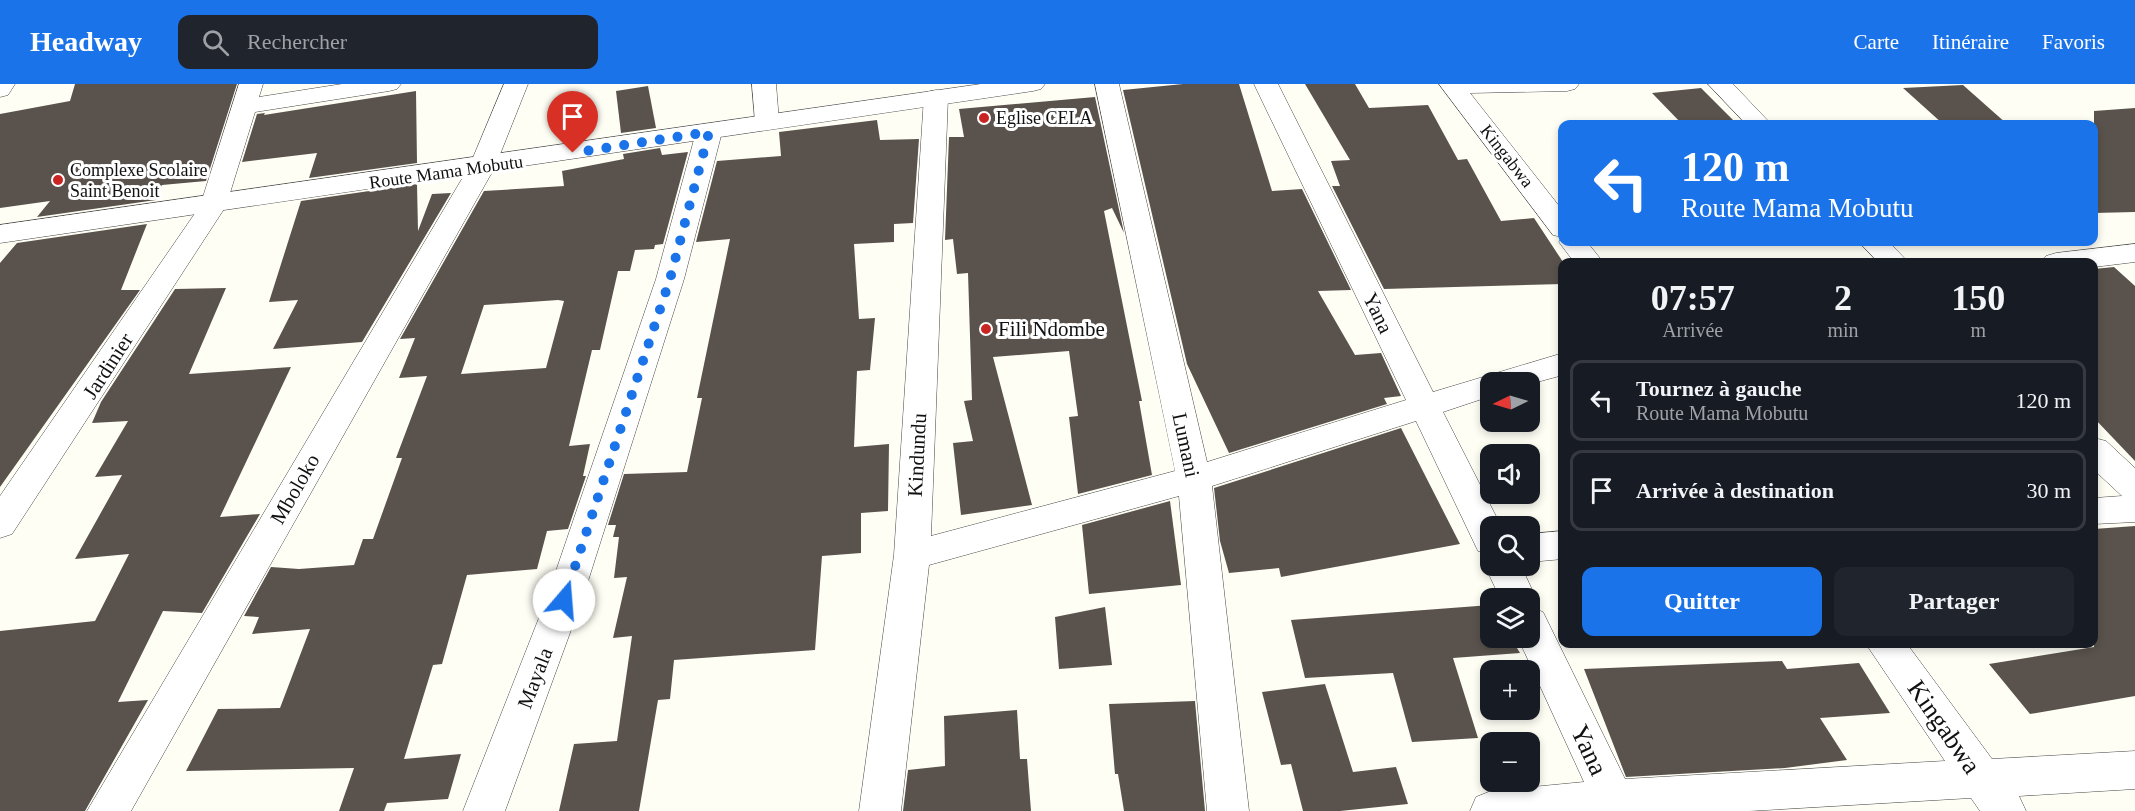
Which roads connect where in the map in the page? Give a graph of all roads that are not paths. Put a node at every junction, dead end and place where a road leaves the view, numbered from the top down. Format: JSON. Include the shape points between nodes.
{"nodes":[{"id":1,"x":3,"y":84,"type":"edge"},
{"id":2,"x":389,"y":84,"type":"edge"},
{"id":3,"x":516,"y":84,"type":"edge"},
{"id":4,"x":764,"y":84,"type":"edge"},
{"id":5,"x":1033,"y":84,"type":"edge"},
{"id":6,"x":1107,"y":84,"type":"edge"},
{"id":7,"x":1266,"y":84,"type":"edge"},
{"id":8,"x":1568,"y":84,"type":"edge"},
{"id":9,"x":1720,"y":84,"type":"edge"},
{"id":10,"x":1452,"y":85,"type":"edge"},
{"id":11,"x":0,"y":90,"type":"edge"},
{"id":12,"x":248,"y":95,"type":"edge"},
{"id":13,"x":936,"y":97,"type":"junction"},
{"id":14,"x":1756,"y":120,"type":"edge"},
{"id":15,"x":767,"y":121,"type":"junction"},
{"id":16,"x":709,"y":132,"type":"junction"},
{"id":17,"x":482,"y":167,"type":"junction"},
{"id":18,"x":213,"y":206,"type":"junction"},
{"id":19,"x":1558,"y":223,"type":"edge"},
{"id":20,"x":0,"y":234,"type":"edge"},
{"id":21,"x":1576,"y":246,"type":"edge"},
{"id":22,"x":1877,"y":246,"type":"edge"},
{"id":23,"x":2135,"y":253,"type":"edge"},
{"id":24,"x":1586,"y":258,"type":"edge"},
{"id":25,"x":1890,"y":258,"type":"edge"},
{"id":26,"x":2091,"y":258,"type":"edge"},
{"id":27,"x":1558,"y":365,"type":"edge"},
{"id":28,"x":1535,"y":372,"type":"edge"},
{"id":29,"x":1480,"y":388,"type":"edge"},
{"id":30,"x":1424,"y":405,"type":"junction"},
{"id":31,"x":2098,"y":454,"type":"edge"},
{"id":32,"x":1194,"y":479,"type":"junction"},
{"id":33,"x":2135,"y":488,"type":"edge"},
{"id":34,"x":2135,"y":509,"type":"edge"},
{"id":35,"x":2098,"y":511,"type":"edge"},
{"id":36,"x":1480,"y":519,"type":"edge"},
{"id":37,"x":0,"y":524,"type":"edge"},
{"id":38,"x":1558,"y":545,"type":"edge"},
{"id":39,"x":1540,"y":547,"type":"edge"},
{"id":40,"x":912,"y":555,"type":"junction"},
{"id":41,"x":1540,"y":644,"type":"edge"},
{"id":42,"x":1888,"y":648,"type":"edge"},
{"id":43,"x":2135,"y":770,"type":"edge"},
{"id":44,"x":1980,"y":778,"type":"junction"},
{"id":45,"x":1616,"y":805,"type":"edge"},
{"id":46,"x":108,"y":811,"type":"edge"},
{"id":47,"x":484,"y":811,"type":"edge"},
{"id":48,"x":880,"y":811,"type":"edge"},
{"id":49,"x":1228,"y":811,"type":"edge"},
{"id":50,"x":1491,"y":811,"type":"edge"},
{"id":51,"x":2004,"y":811,"type":"edge"}],
"edges":[{"from":1,"to":11,"type":"street"},
{"from":2,"to":12,"type":"street"},
{"from":3,"to":17,"type":"street","name":"Mboloko"},
{"from":4,"to":15,"type":"street"},
{"from":5,"to":13,"type":"street","name":"Route Mama Mobutu"},
{"from":6,"to":32,"type":"street","name":"Lumani"},
{"from":7,"to":30,"type":"street","name":"Yana"},
{"from":8,"to":10,"type":"street"},
{"from":9,"to":14,"type":"street"},
{"from":10,"to":19,"type":"street","name":"Kingabwa"},
{"from":12,"to":18,"type":"street","name":"Jardinier"},
{"from":13,"to":15,"type":"street","name":"Route Mama Mobutu"},
{"from":13,"to":40,"type":"street","name":"Kindundu"},
{"from":15,"to":16,"type":"street","name":"Route Mama Mobutu"},
{"from":16,"to":17,"type":"street","name":"Route Mama Mobutu"},
{"from":16,"to":47,"type":"street","name":"Mayala","via":[[670,279],[564,600]]},
{"from":17,"to":18,"type":"street","name":"Route Mama Mobutu"},
{"from":17,"to":46,"type":"street","name":"Mboloko"},
{"from":18,"to":20,"type":"street","name":"Route Mama Mobutu"},
{"from":18,"to":37,"type":"street","name":"Jardinier"},
{"from":21,"to":24,"type":"street"},
{"from":22,"to":25,"type":"street"},
{"from":23,"to":26,"type":"street"},
{"from":27,"to":28,"type":"street"},
{"from":29,"to":30,"type":"street"},
{"from":30,"to":32,"type":"street"},
{"from":30,"to":36,"type":"street","name":"Yana"},
{"from":31,"to":33,"type":"street"},
{"from":32,"to":40,"type":"street"},
{"from":32,"to":49,"type":"street","name":"Lumani"},
{"from":34,"to":35,"type":"street"},
{"from":38,"to":39,"type":"street"},
{"from":40,"to":48,"type":"street","name":"Kindundu"},
{"from":41,"to":45,"type":"street","name":"Yana"},
{"from":42,"to":44,"type":"street","name":"Kingabwa"},
{"from":43,"to":44,"type":"street"},
{"from":44,"to":45,"type":"street"},
{"from":44,"to":51,"type":"street","name":"Kingabwa"},
{"from":45,"to":50,"type":"street"}]}
